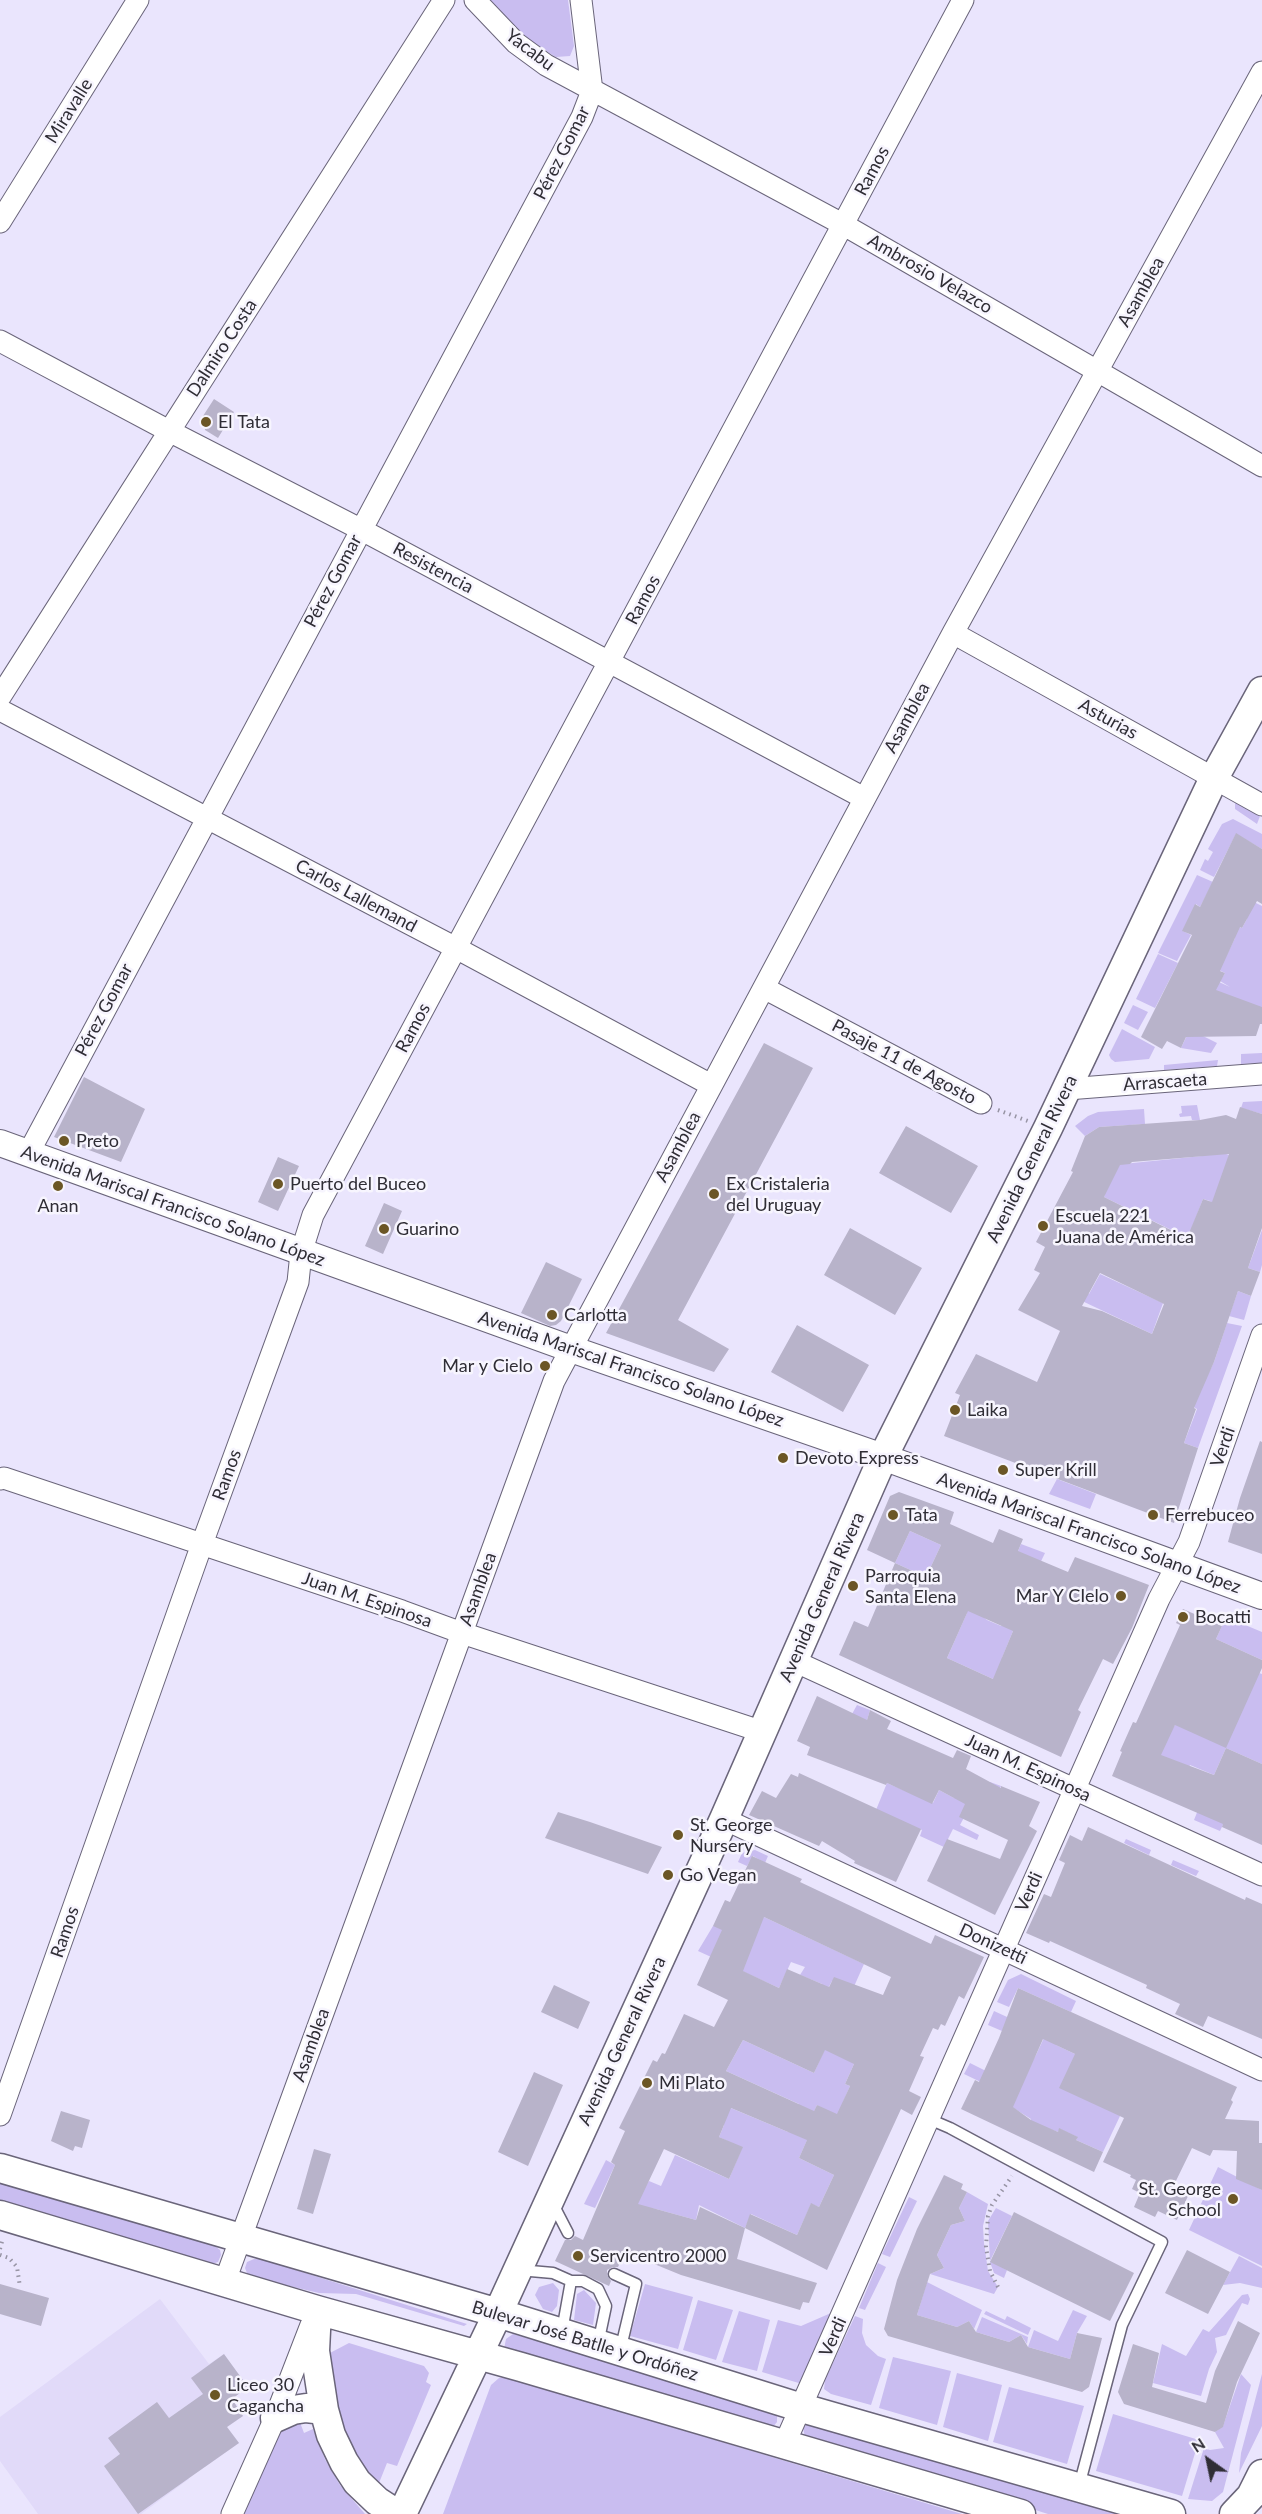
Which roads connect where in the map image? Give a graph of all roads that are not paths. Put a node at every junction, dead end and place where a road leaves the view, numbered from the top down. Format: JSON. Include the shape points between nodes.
{"nodes":[{"id":1,"x":138,"y":0,"type":"edge"},
{"id":2,"x":444,"y":0,"type":"edge"},
{"id":3,"x":475,"y":0,"type":"edge"},
{"id":4,"x":581,"y":0,"type":"edge"},
{"id":5,"x":963,"y":0,"type":"edge"},
{"id":6,"x":1262,"y":72,"type":"edge"},
{"id":7,"x":592,"y":91,"type":"junction"},
{"id":8,"x":0,"y":222,"type":"edge"},
{"id":9,"x":844,"y":225,"type":"junction"},
{"id":10,"x":0,"y":341,"type":"edge"},
{"id":11,"x":1097,"y":370,"type":"junction"},
{"id":12,"x":169,"y":431,"type":"junction"},
{"id":13,"x":1262,"y":466,"type":"edge"},
{"id":14,"x":360,"y":529,"type":"junction"},
{"id":15,"x":953,"y":633,"type":"junction"},
{"id":16,"x":609,"y":663,"type":"junction"},
{"id":17,"x":1262,"y":691,"type":"edge"},
{"id":18,"x":0,"y":697,"type":"edge"},
{"id":19,"x":0,"y":710,"type":"edge"},
{"id":20,"x":1214,"y":778,"type":"junction"},
{"id":21,"x":864,"y":798,"type":"junction"},
{"id":22,"x":1262,"y":805,"type":"edge"},
{"id":23,"x":206,"y":817,"type":"junction"},
{"id":24,"x":456,"y":948,"type":"junction"},
{"id":25,"x":764,"y":987,"type":"junction"},
{"id":26,"x":1262,"y":1074,"type":"edge"},
{"id":27,"x":711,"y":1085,"type":"junction"},
{"id":28,"x":1067,"y":1089,"type":"junction"},
{"id":29,"x":981,"y":1103,"type":"road end"},
{"id":30,"x":1,"y":1148,"type":"edge"},
{"id":31,"x":29,"y":1152,"type":"junction"},
{"id":32,"x":301,"y":1252,"type":"junction"},
{"id":33,"x":1262,"y":1335,"type":"edge"},
{"id":34,"x":571,"y":1349,"type":"junction"},
{"id":35,"x":883,"y":1457,"type":"junction"},
{"id":36,"x":1,"y":1478,"type":"edge"},
{"id":37,"x":202,"y":1544,"type":"junction"},
{"id":38,"x":1177,"y":1565,"type":"junction"},
{"id":39,"x":1262,"y":1596,"type":"edge"},
{"id":40,"x":462,"y":1633,"type":"junction"},
{"id":41,"x":794,"y":1661,"type":"junction"},
{"id":42,"x":763,"y":1732,"type":"junction"},
{"id":43,"x":1075,"y":1790,"type":"junction"},
{"id":44,"x":724,"y":1819,"type":"junction"},
{"id":45,"x":1262,"y":1875,"type":"edge"},
{"id":46,"x":1004,"y":1949,"type":"junction"},
{"id":47,"x":1262,"y":2070,"type":"edge"},
{"id":48,"x":0,"y":2115,"type":"edge"},
{"id":49,"x":929,"y":2119,"type":"junction"},
{"id":50,"x":0,"y":2168,"type":"edge"},
{"id":51,"x":551,"y":2198,"type":"junction"},
{"id":52,"x":1,"y":2226,"type":"edge"},
{"id":53,"x":568,"y":2233,"type":"dead end"},
{"id":54,"x":241,"y":2238,"type":"junction"},
{"id":55,"x":518,"y":2270,"type":"junction"},
{"id":56,"x":614,"y":2274,"type":"dead end"},
{"id":57,"x":225,"y":2281,"type":"junction"},
{"id":58,"x":571,"y":2281,"type":"junction"},
{"id":59,"x":317,"y":2310,"type":"junction"},
{"id":60,"x":498,"y":2313,"type":"junction"},
{"id":61,"x":561,"y":2333,"type":"junction"},
{"id":62,"x":609,"y":2348,"type":"junction"},
{"id":63,"x":477,"y":2355,"type":"junction"},
{"id":64,"x":802,"y":2408,"type":"junction"},
{"id":65,"x":324,"y":2410,"type":"junction"},
{"id":66,"x":275,"y":2418,"type":"junction"},
{"id":67,"x":784,"y":2445,"type":"junction"},
{"id":68,"x":1262,"y":2474,"type":"edge"},
{"id":69,"x":1078,"y":2489,"type":"junction"},
{"id":70,"x":232,"y":2514,"type":"edge"},
{"id":71,"x":397,"y":2514,"type":"edge"},
{"id":72,"x":402,"y":2514,"type":"edge"},
{"id":73,"x":1021,"y":2514,"type":"edge"},
{"id":74,"x":1171,"y":2514,"type":"edge"},
{"id":75,"x":1234,"y":2514,"type":"edge"}],
"edges":[{"from":1,"to":8,"type":"street","name":"Miravalle"},
{"from":2,"to":12,"type":"street","name":"Dalmiro Costa"},
{"from":3,"to":7,"type":"street","name":"Yacabu","via":[[516,44]]},
{"from":4,"to":7,"type":"street","name":"Pérez Gomar"},
{"from":5,"to":9,"type":"street","name":"Ramos"},
{"from":6,"to":11,"type":"street","name":"Asamblea"},
{"from":7,"to":9,"type":"street","name":"Ambrosio Velazco"},
{"from":7,"to":14,"type":"street","name":"Pérez Gomar","via":[[582,117]]},
{"from":9,"to":11,"type":"street","name":"Ambrosio Velazco"},
{"from":9,"to":16,"type":"street","name":"Ramos"},
{"from":10,"to":12,"type":"street","name":"Resistencia"},
{"from":11,"to":13,"type":"street","name":"Ambrosio Velazco"},
{"from":11,"to":15,"type":"street","name":"Asamblea"},
{"from":12,"to":14,"type":"street","name":"Resistencia"},
{"from":12,"to":18,"type":"street","name":"Dalmiro Costa"},
{"from":14,"to":16,"type":"street","name":"Resistencia"},
{"from":14,"to":23,"type":"street","name":"Pérez Gomar"},
{"from":15,"to":20,"type":"street","name":"Asturias"},
{"from":15,"to":21,"type":"street","name":"Asamblea"},
{"from":16,"to":21,"type":"street","name":"Resistencia"},
{"from":16,"to":24,"type":"street","name":"Ramos"},
{"from":17,"to":20,"type":"main road","name":"Avenida General Rivera"},
{"from":19,"to":23,"type":"street","name":"Carlos Lallemand"},
{"from":20,"to":22,"type":"street","name":"Asturias"},
{"from":20,"to":28,"type":"main road","name":"Avenida General Rivera"},
{"from":21,"to":25,"type":"street","name":"Asamblea"},
{"from":23,"to":24,"type":"street","name":"Carlos Lallemand"},
{"from":23,"to":31,"type":"street","name":"Pérez Gomar"},
{"from":24,"to":27,"type":"street","name":"Carlos Lallemand"},
{"from":24,"to":32,"type":"street","name":"Ramos","via":[[313,1215]]},
{"from":25,"to":27,"type":"street","name":"Asamblea"},
{"from":25,"to":29,"type":"street","name":"Pasaje 11 de Agosto"},
{"from":26,"to":28,"type":"street","name":"Arrascaeta"},
{"from":27,"to":34,"type":"street","name":"Asamblea"},
{"from":28,"to":35,"type":"main road","name":"Avenida General Rivera"},
{"from":30,"to":31,"type":"street","name":"Avenida Mariscal Francisco Solano López"},
{"from":31,"to":32,"type":"street","name":"Avenida Mariscal Francisco Solano López"},
{"from":32,"to":34,"type":"street","name":"Avenida Mariscal Francisco Solano López"},
{"from":32,"to":37,"type":"street","name":"Ramos","via":[[298,1282]]},
{"from":33,"to":38,"type":"street","name":"Verdi","via":[[1190,1542]]},
{"from":34,"to":35,"type":"street","name":"Avenida Mariscal Francisco Solano López"},
{"from":34,"to":40,"type":"street","name":"Asamblea","via":[[554,1381]]},
{"from":35,"to":38,"type":"street","name":"Avenida Mariscal Francisco Solano López"},
{"from":35,"to":41,"type":"main road","name":"Avenida General Rivera"},
{"from":36,"to":37,"type":"street","name":"Juan M. Espinosa"},
{"from":37,"to":40,"type":"street","name":"Juan M. Espinosa"},
{"from":37,"to":48,"type":"street","name":"Ramos"},
{"from":38,"to":39,"type":"street","name":"Avenida Mariscal Francisco Solano López"},
{"from":38,"to":43,"type":"street","name":"Verdi"},
{"from":40,"to":42,"type":"street","name":"Juan M. Espinosa"},
{"from":40,"to":54,"type":"street","name":"Asamblea"},
{"from":41,"to":42,"type":"main road","name":"Avenida General Rivera"},
{"from":41,"to":43,"type":"street","name":"Juan M. Espinosa"},
{"from":42,"to":44,"type":"main road","name":"Avenida General Rivera"},
{"from":43,"to":45,"type":"street","name":"Juan M. Espinosa"},
{"from":43,"to":46,"type":"street","name":"Verdi"},
{"from":44,"to":46,"type":"street","name":"Donizetti"},
{"from":44,"to":51,"type":"main road","name":"Avenida General Rivera"},
{"from":46,"to":47,"type":"street","name":"Donizetti"},
{"from":46,"to":49,"type":"street","name":"Verdi"},
{"from":49,"to":64,"type":"street","name":"Verdi"},
{"from":49,"to":69,"type":"lane","via":[[1162,2242],[1122,2325]]},
{"from":50,"to":54,"type":"main road","name":"Bulevar José Batlle y Ordóñez"},
{"from":51,"to":53,"type":"lane"},
{"from":51,"to":55,"type":"main road","name":"Avenida General Rivera"},
{"from":52,"to":57,"type":"main road"},
{"from":54,"to":57,"type":"street","name":"Asamblea"},
{"from":54,"to":60,"type":"main road","name":"Bulevar José Batlle y Ordóñez"},
{"from":55,"to":58,"type":"lane","via":[[553,2273]]},
{"from":55,"to":60,"type":"main road","name":"Avenida General Rivera"},
{"from":56,"to":62,"type":"lane","via":[[636,2284]]},
{"from":57,"to":59,"type":"main road"},
{"from":58,"to":61,"type":"lane"},
{"from":58,"to":62,"type":"lane","via":[[597,2289],[606,2306]]},
{"from":59,"to":63,"type":"main road"},
{"from":59,"to":65,"type":"main road","via":[[315,2351]]},
{"from":59,"to":66,"type":"street"},
{"from":60,"to":61,"type":"main road","name":"Bulevar José Batlle y Ordóñez"},
{"from":60,"to":63,"type":"main road","name":"Avenida General Rivera"},
{"from":61,"to":62,"type":"main road","name":"Bulevar José Batlle y Ordóñez"},
{"from":62,"to":64,"type":"main road","name":"Bulevar José Batlle y Ordóñez"},
{"from":63,"to":67,"type":"main road"},
{"from":63,"to":72,"type":"main road","name":"Avenida General Rivera"},
{"from":64,"to":67,"type":"street","name":"Verdi"},
{"from":64,"to":69,"type":"main road","name":"Bulevar José Batlle y Ordóñez"},
{"from":65,"to":66,"type":"main road","via":[[293,2410]]},
{"from":65,"to":71,"type":"main road","via":[[331,2435],[357,2482]]},
{"from":66,"to":70,"type":"street"},
{"from":67,"to":73,"type":"main road"},
{"from":68,"to":75,"type":"main road","via":[[1251,2496]]},
{"from":69,"to":74,"type":"main road","name":"Bulevar José Batlle y Ordóñez"}]}
